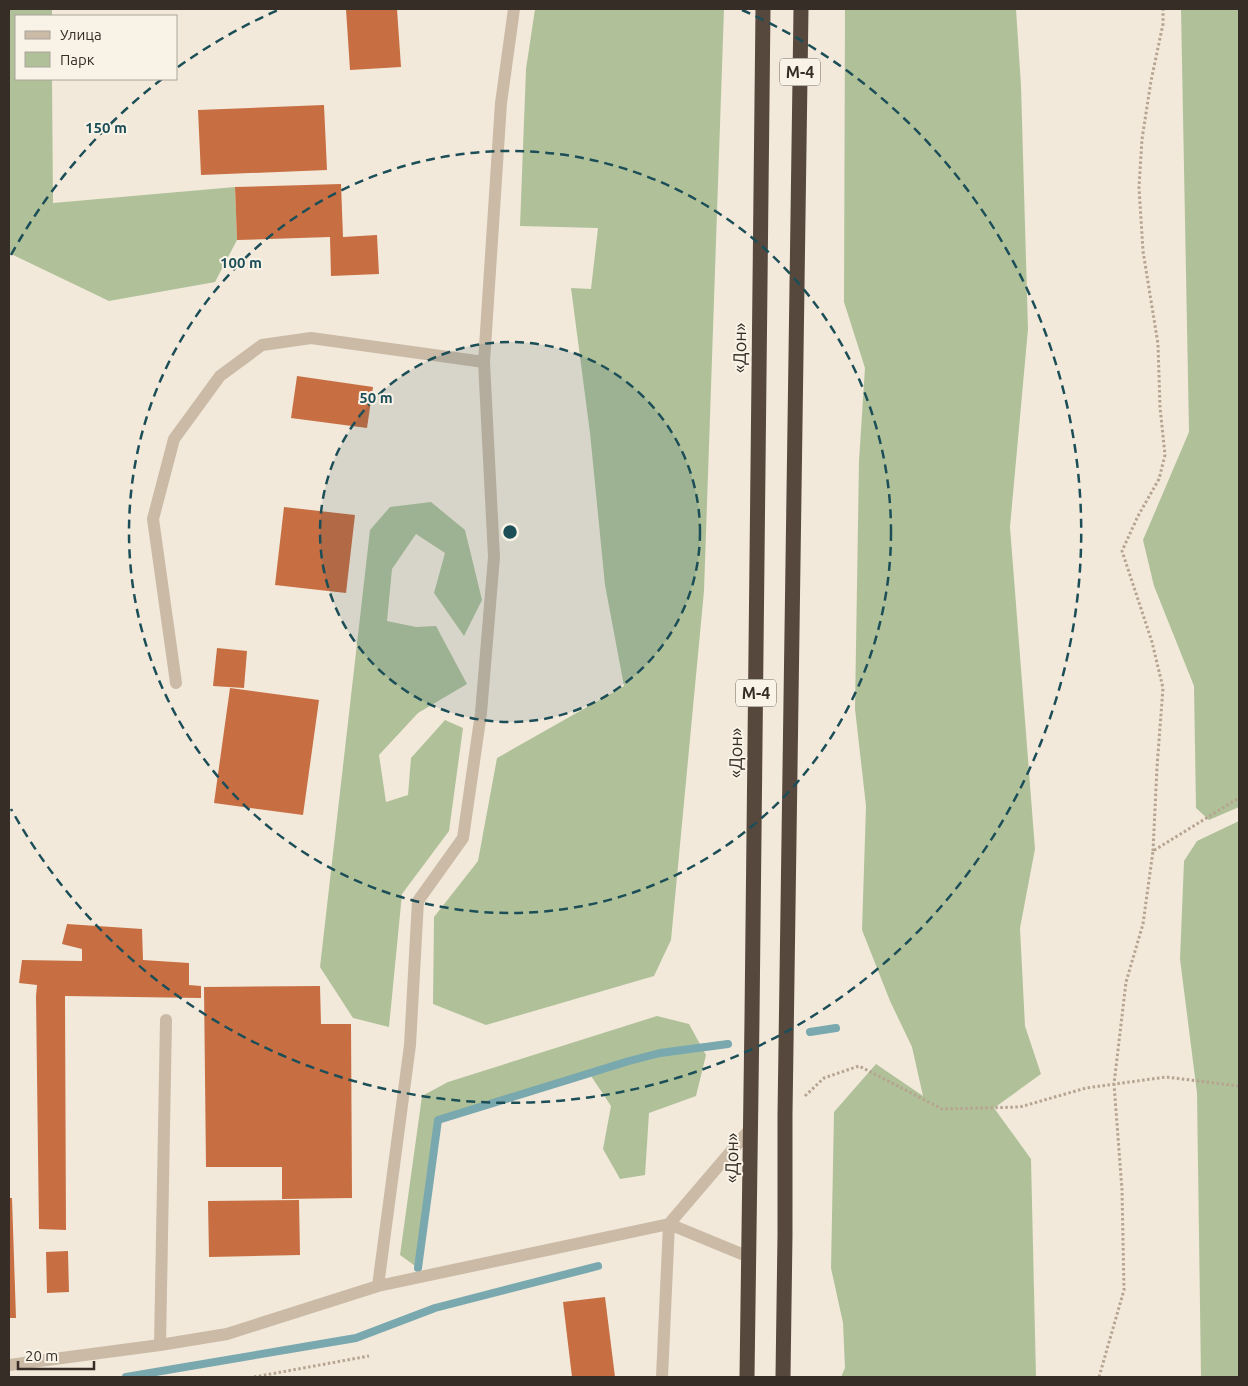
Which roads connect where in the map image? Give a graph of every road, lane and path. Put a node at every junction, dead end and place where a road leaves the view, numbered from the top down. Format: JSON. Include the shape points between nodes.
{"nodes":[{"id":1,"x":514,"y":9,"type":"edge"},
{"id":2,"x":762,"y":9,"type":"edge"},
{"id":3,"x":801,"y":9,"type":"edge"},
{"id":4,"x":1163,"y":9,"type":"edge"},
{"id":5,"x":484,"y":362,"type":"junction"},
{"id":6,"x":176,"y":683,"type":"dead end"},
{"id":7,"x":1239,"y":798,"type":"edge"},
{"id":8,"x":1153,"y":851,"type":"junction"},
{"id":9,"x":166,"y":1020,"type":"dead end"},
{"id":10,"x":1114,"y":1084,"type":"junction"},
{"id":11,"x":1239,"y":1086,"type":"edge"},
{"id":12,"x":785,"y":1115,"type":"junction"},
{"id":13,"x":751,"y":1128,"type":"junction"},
{"id":14,"x":669,"y":1224,"type":"junction"},
{"id":15,"x":749,"y":1257,"type":"junction"},
{"id":16,"x":378,"y":1286,"type":"junction"},
{"id":17,"x":160,"y":1345,"type":"junction"},
{"id":18,"x":369,"y":1356,"type":"dead end"},
{"id":19,"x":9,"y":1365,"type":"edge"},
{"id":20,"x":254,"y":1377,"type":"edge"},
{"id":21,"x":662,"y":1377,"type":"edge"},
{"id":22,"x":747,"y":1377,"type":"edge"},
{"id":23,"x":783,"y":1377,"type":"edge"},
{"id":24,"x":1099,"y":1377,"type":"edge"}],
"edges":[{"from":1,"to":5,"type":"lane","via":[[501,103]]},
{"from":2,"to":13,"type":"highway","name":"«Дон»","number":"М-4"},
{"from":3,"to":12,"type":"highway","number":"М-4"},
{"from":4,"to":8,"type":"path","via":[[1142,139],[1139,187],[1143,251],[1158,344],[1165,455],[1159,478],[1122,552],[1152,642],[1163,688]]},
{"from":5,"to":6,"type":"lane","via":[[311,338],[262,345],[220,376],[174,439],[153,519]]},
{"from":5,"to":16,"type":"lane","via":[[494,557],[481,713],[463,838],[418,901],[410,1045]]},
{"from":7,"to":8,"type":"path"},
{"from":8,"to":10,"type":"path","via":[[1143,924],[1126,982]]},
{"from":9,"to":17,"type":"lane"},
{"from":10,"to":11,"type":"path","via":[[1166,1077]]},
{"from":10,"to":12,"type":"path","via":[[1020,1106],[942,1108],[859,1066],[824,1078]]},
{"from":10,"to":24,"type":"path","via":[[1122,1190],[1124,1290]]},
{"from":12,"to":23,"type":"highway","number":"М-4"},
{"from":13,"to":14,"type":"lane"},
{"from":13,"to":15,"type":"highway","name":"«Дон»","number":"М-4"},
{"from":14,"to":15,"type":"lane"},
{"from":14,"to":16,"type":"lane"},
{"from":14,"to":21,"type":"lane"},
{"from":15,"to":22,"type":"highway","name":"«Дон»","number":"М-4"},
{"from":16,"to":17,"type":"lane","via":[[227,1334]]},
{"from":17,"to":19,"type":"lane"},
{"from":18,"to":20,"type":"path"}]}
